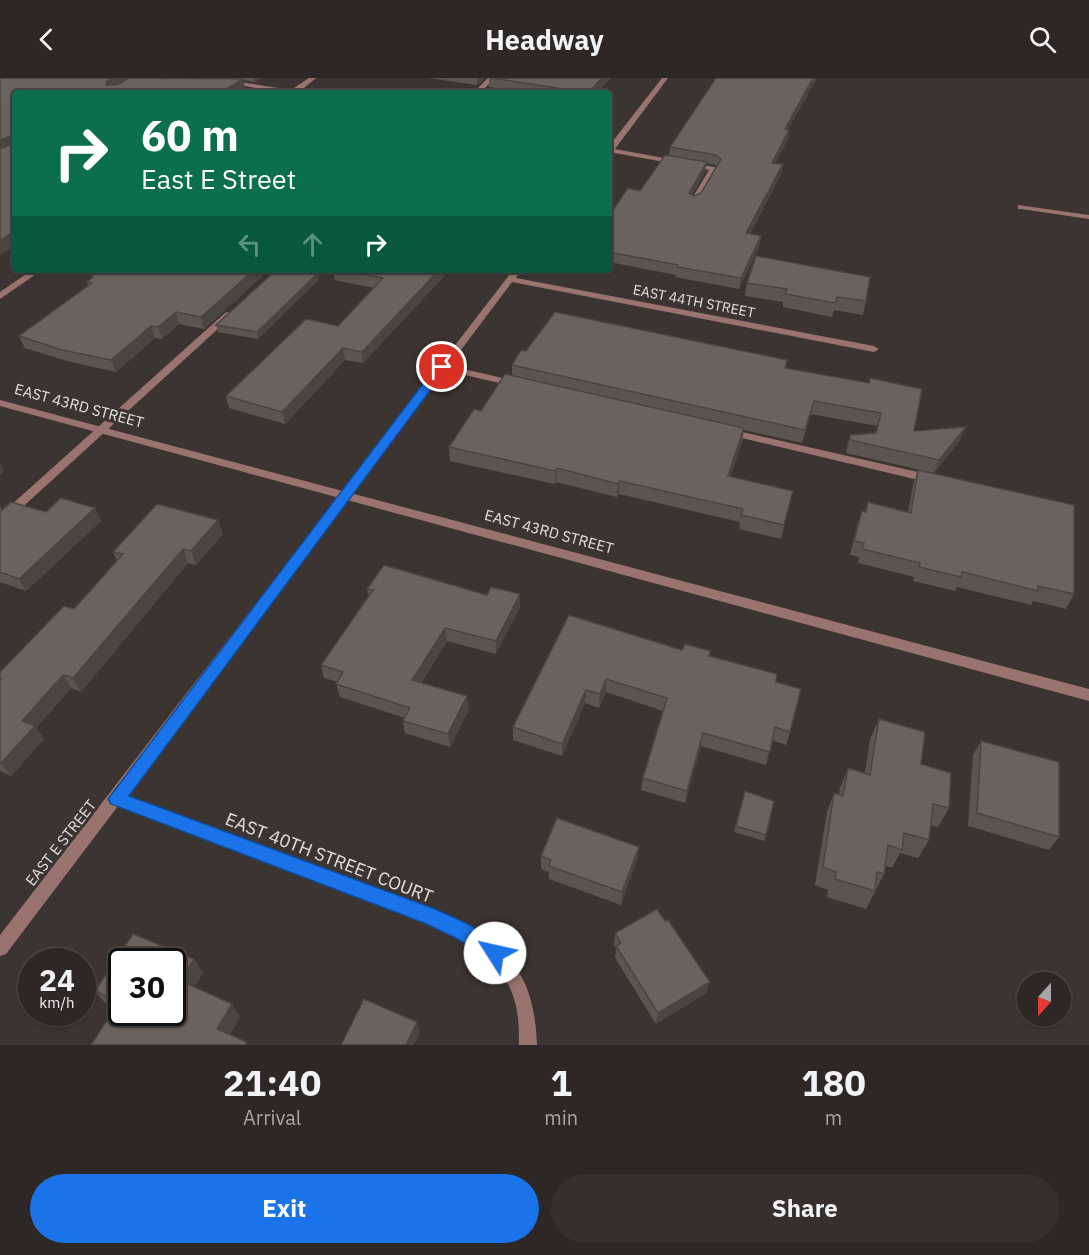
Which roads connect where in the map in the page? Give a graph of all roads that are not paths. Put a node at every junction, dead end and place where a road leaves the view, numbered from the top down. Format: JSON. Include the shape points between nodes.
{"nodes":[{"id":1,"x":203,"y":78,"type":"edge"},
{"id":2,"x":313,"y":78,"type":"edge"},
{"id":3,"x":492,"y":78,"type":"edge"},
{"id":4,"x":665,"y":78,"type":"edge"},
{"id":5,"x":275,"y":90,"type":"edge"},
{"id":6,"x":297,"y":90,"type":"edge"},
{"id":7,"x":479,"y":90,"type":"edge"},
{"id":8,"x":612,"y":145,"type":"edge"},
{"id":9,"x":612,"y":146,"type":"edge"},
{"id":10,"x":694,"y":202,"type":"edge"},
{"id":11,"x":1021,"y":207,"type":"dead end"},
{"id":12,"x":1089,"y":217,"type":"edge"},
{"id":13,"x":34,"y":273,"type":"edge"},
{"id":14,"x":513,"y":275,"type":"edge"},
{"id":15,"x":0,"y":296,"type":"edge"},
{"id":16,"x":234,"y":309,"type":"edge"},
{"id":17,"x":874,"y":349,"type":"dead end"},
{"id":18,"x":442,"y":367,"type":"junction"},
{"id":19,"x":523,"y":385,"type":"edge"},
{"id":20,"x":0,"y":402,"type":"edge"},
{"id":21,"x":100,"y":429,"type":"junction"},
{"id":22,"x":719,"y":430,"type":"edge"},
{"id":23,"x":939,"y":481,"type":"edge"},
{"id":24,"x":344,"y":494,"type":"junction"},
{"id":25,"x":0,"y":520,"type":"edge"},
{"id":26,"x":1083,"y":693,"type":"edge"},
{"id":27,"x":117,"y":799,"type":"junction"},
{"id":28,"x":0,"y":948,"type":"edge"},
{"id":29,"x":528,"y":1045,"type":"edge"}],
"edges":[{"from":1,"to":5,"type":"street"},
{"from":2,"to":6,"type":"street"},
{"from":3,"to":7,"type":"street"},
{"from":4,"to":8,"type":"street"},
{"from":9,"to":10,"type":"street","via":[[714,168]]},
{"from":11,"to":12,"type":"street"},
{"from":13,"to":15,"type":"street"},
{"from":14,"to":17,"type":"street","name":"EAST 44TH STREET"},
{"from":14,"to":18,"type":"street","name":"EAST E STREET"},
{"from":16,"to":21,"type":"street"},
{"from":18,"to":19,"type":"street"},
{"from":18,"to":24,"type":"street","name":"EAST E STREET"},
{"from":20,"to":21,"type":"street","name":"EAST 43RD STREET"},
{"from":21,"to":24,"type":"street","name":"EAST 43RD STREET"},
{"from":21,"to":25,"type":"street"},
{"from":22,"to":23,"type":"street"},
{"from":24,"to":26,"type":"street","name":"EAST 43RD STREET"},
{"from":24,"to":27,"type":"street","name":"EAST E STREET"},
{"from":27,"to":28,"type":"street","name":"EAST E STREET"},
{"from":27,"to":29,"type":"street","name":"EAST 40TH STREET COURT","via":[[429,916],[475,938],[495,953],[517,981],[527,1019]]}]}
